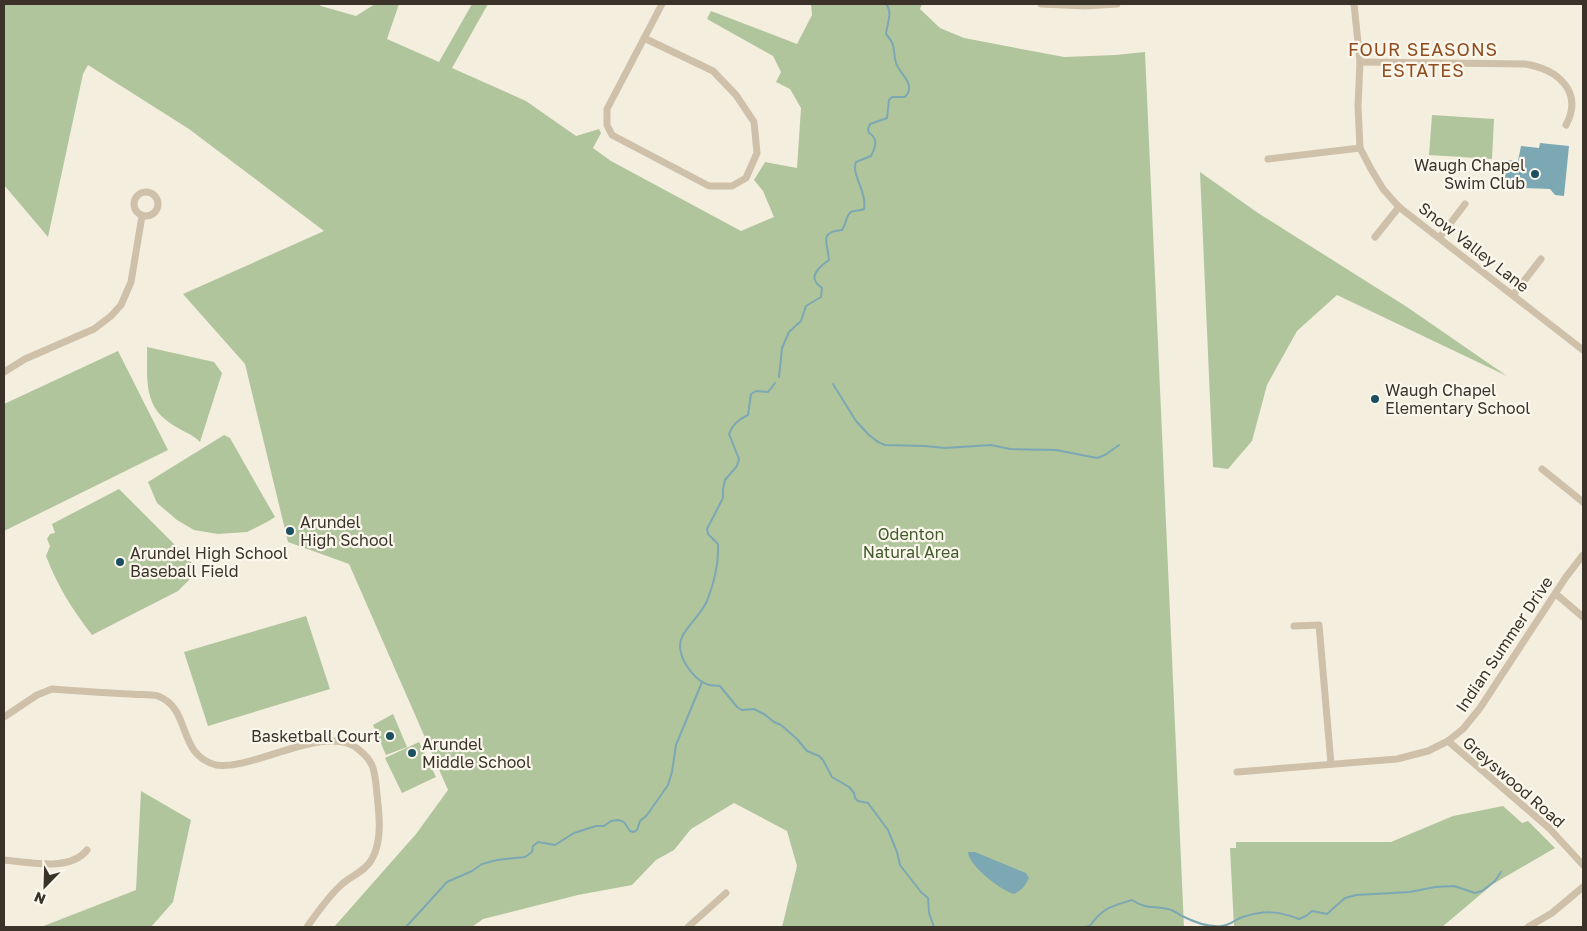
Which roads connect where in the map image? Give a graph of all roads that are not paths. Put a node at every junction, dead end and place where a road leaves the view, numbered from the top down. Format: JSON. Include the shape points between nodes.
{"nodes":[{"id":1,"x":662,"y":4,"type":"edge"},
{"id":2,"x":1041,"y":4,"type":"edge"},
{"id":3,"x":1117,"y":4,"type":"edge"},
{"id":4,"x":1354,"y":4,"type":"edge"},
{"id":5,"x":1085,"y":5,"type":"edge"},
{"id":6,"x":644,"y":38,"type":"junction"},
{"id":7,"x":1360,"y":62,"type":"junction"},
{"id":8,"x":1566,"y":125,"type":"dead end"},
{"id":9,"x":1360,"y":148,"type":"junction"},
{"id":10,"x":1268,"y":159,"type":"dead end"},
{"id":11,"x":1465,"y":204,"type":"dead end"},
{"id":12,"x":1399,"y":207,"type":"junction"},
{"id":13,"x":142,"y":216,"type":"dead end"},
{"id":14,"x":1440,"y":237,"type":"junction"},
{"id":15,"x":1375,"y":238,"type":"dead end"},
{"id":16,"x":1542,"y":258,"type":"dead end"},
{"id":17,"x":1513,"y":295,"type":"junction"},
{"id":18,"x":1583,"y":350,"type":"edge"},
{"id":19,"x":4,"y":372,"type":"edge"},
{"id":20,"x":1542,"y":470,"type":"dead end"},
{"id":21,"x":1583,"y":502,"type":"edge"},
{"id":22,"x":1583,"y":556,"type":"edge"},
{"id":23,"x":1556,"y":594,"type":"junction"},
{"id":24,"x":1583,"y":617,"type":"edge"},
{"id":25,"x":1294,"y":626,"type":"dead end"},
{"id":26,"x":4,"y":717,"type":"edge"},
{"id":27,"x":1448,"y":742,"type":"junction"},
{"id":28,"x":1331,"y":764,"type":"junction"},
{"id":29,"x":1237,"y":772,"type":"dead end"},
{"id":30,"x":87,"y":850,"type":"dead end"},
{"id":31,"x":4,"y":860,"type":"edge"},
{"id":32,"x":1583,"y":865,"type":"edge"},
{"id":33,"x":1583,"y":887,"type":"edge"},
{"id":34,"x":726,"y":893,"type":"dead end"},
{"id":35,"x":307,"y":927,"type":"edge"},
{"id":36,"x":688,"y":927,"type":"edge"},
{"id":37,"x":1528,"y":927,"type":"edge"}],
"edges":[{"from":1,"to":6,"type":"street"},
{"from":2,"to":5,"type":"street"},
{"from":3,"to":5,"type":"street"},
{"from":4,"to":7,"type":"street","name":"Snow Valley Lane"},
{"from":6,"to":6,"type":"street","via":[[713,71],[736,96],[754,122],[757,153],[746,178],[732,186],[709,186],[612,136],[607,109]]},
{"from":7,"to":8,"type":"street","via":[[1540,66],[1565,84],[1572,99],[1572,113]]},
{"from":7,"to":9,"type":"street","name":"Snow Valley Lane"},
{"from":9,"to":10,"type":"street"},
{"from":9,"to":12,"type":"street","name":"Snow Valley Lane","via":[[1383,189]]},
{"from":11,"to":14,"type":"street"},
{"from":12,"to":14,"type":"street","name":"Snow Valley Lane"},
{"from":12,"to":15,"type":"street"},
{"from":13,"to":19,"type":"street","via":[[131,282],[121,305],[94,329],[25,359]]},
{"from":14,"to":17,"type":"street","name":"Snow Valley Lane"},
{"from":16,"to":17,"type":"street"},
{"from":17,"to":18,"type":"street","name":"Snow Valley Lane"},
{"from":20,"to":21,"type":"street"},
{"from":22,"to":23,"type":"street","name":"Indian Summer Drive"},
{"from":23,"to":24,"type":"street"},
{"from":23,"to":27,"type":"street","name":"Indian Summer Drive","via":[[1480,708]]},
{"from":25,"to":28,"type":"street","via":[[1319,625]]},
{"from":26,"to":35,"type":"street","via":[[52,689],[157,696],[173,707],[179,716],[193,751],[218,766],[263,759],[311,743],[336,740],[354,745],[368,756],[374,769],[379,832],[374,853],[363,870],[340,886]]},
{"from":27,"to":28,"type":"street","name":"Indian Summer Drive","via":[[1397,759]]},
{"from":27,"to":32,"type":"street","name":"Greyswood Road","via":[[1549,828]]},
{"from":28,"to":29,"type":"street","name":"Indian Summer Drive"},
{"from":30,"to":31,"type":"street","via":[[82,856],[65,863]]},
{"from":33,"to":37,"type":"street","via":[[1552,913]]},
{"from":34,"to":36,"type":"street"}]}
